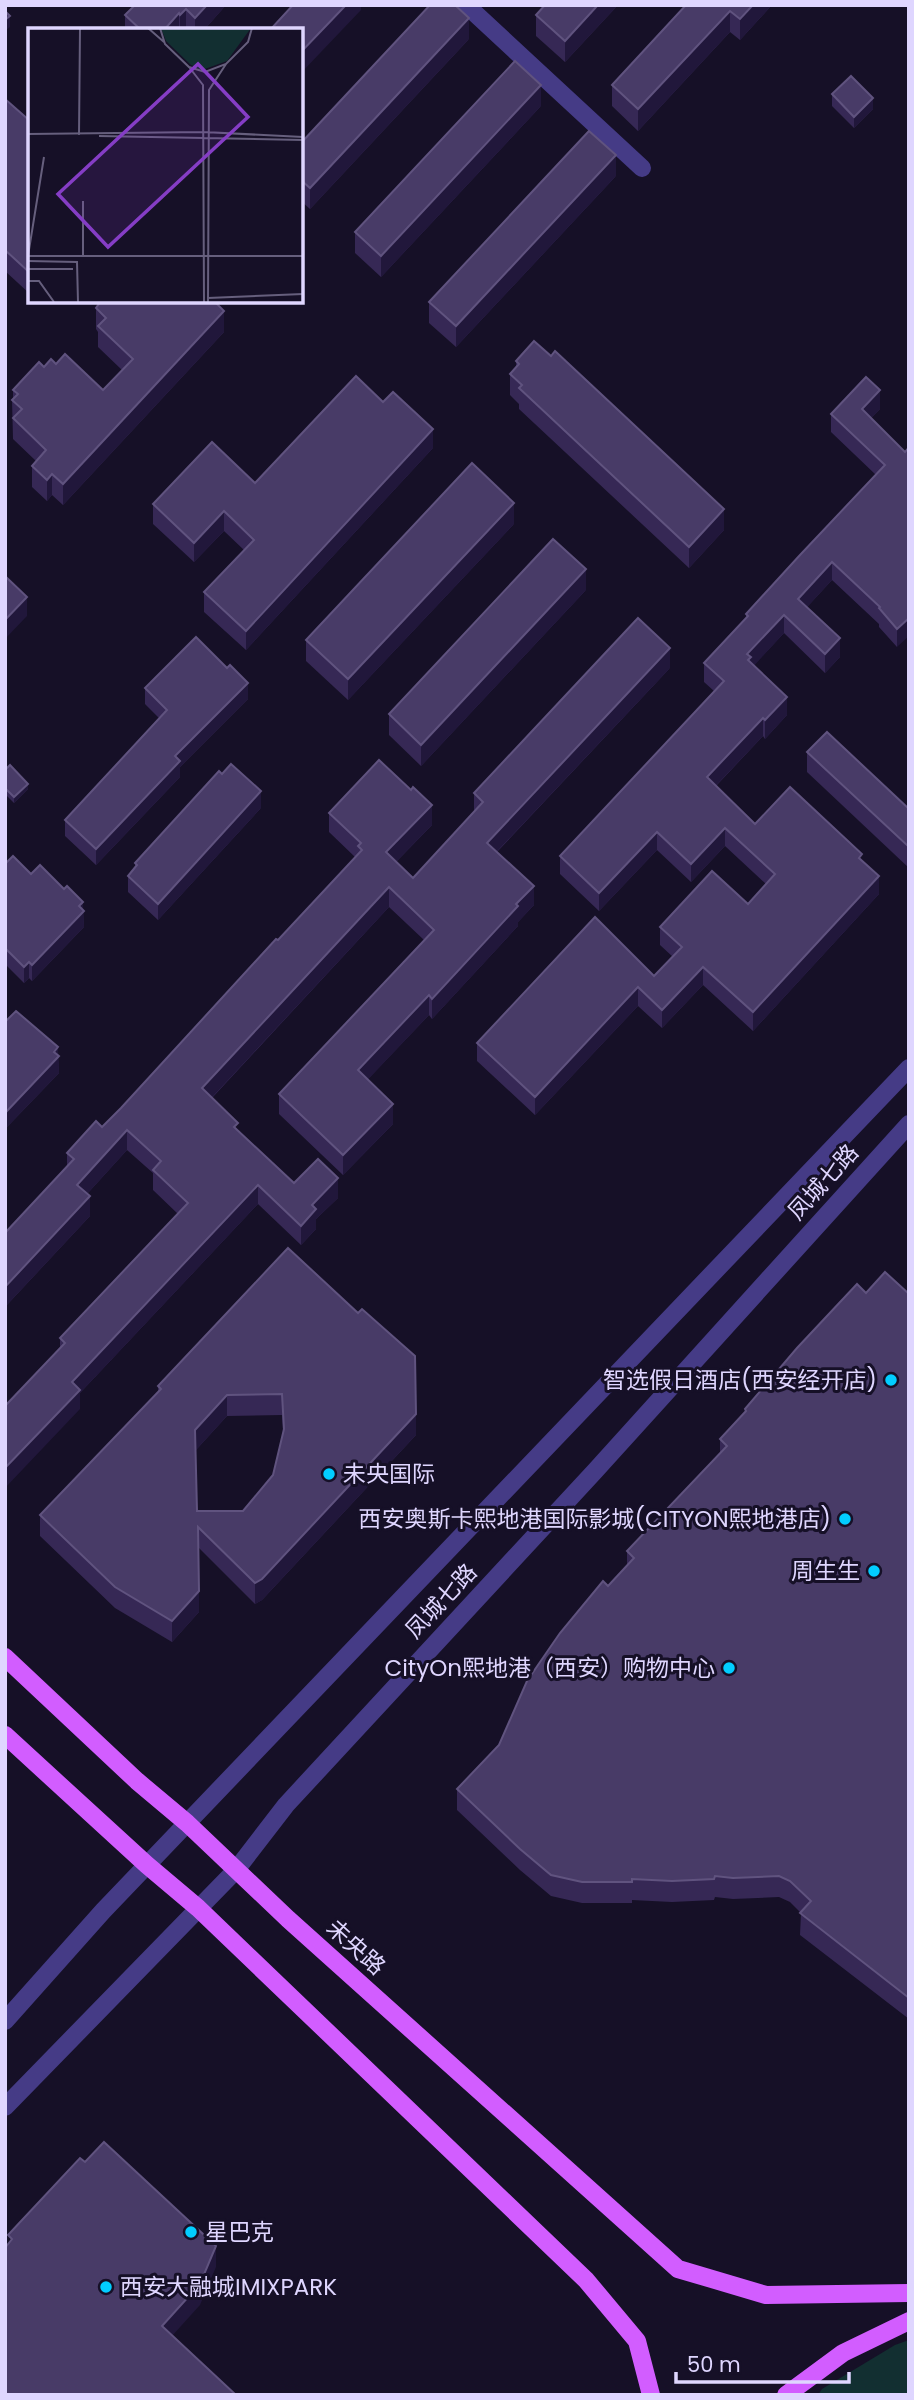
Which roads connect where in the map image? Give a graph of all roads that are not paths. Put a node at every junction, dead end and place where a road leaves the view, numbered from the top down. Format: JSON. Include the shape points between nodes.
{"nodes":[{"id":1,"x":466,"y":5,"type":"edge"},
{"id":2,"x":642,"y":168,"type":"dead end"},
{"id":3,"x":909,"y":1068,"type":"edge"},
{"id":4,"x":909,"y":1124,"type":"edge"},
{"id":5,"x":5,"y":1657,"type":"edge"},
{"id":6,"x":5,"y":1735,"type":"edge"},
{"id":7,"x":187,"y":1823,"type":"junction"},
{"id":8,"x":147,"y":1865,"type":"junction"},
{"id":9,"x":236,"y":1870,"type":"junction"},
{"id":10,"x":198,"y":1908,"type":"junction"},
{"id":11,"x":5,"y":2021,"type":"edge"},
{"id":12,"x":5,"y":2107,"type":"edge"},
{"id":13,"x":909,"y":2293,"type":"edge"},
{"id":14,"x":909,"y":2320,"type":"edge"},
{"id":15,"x":651,"y":2395,"type":"edge"},
{"id":16,"x":786,"y":2395,"type":"edge"}],
"edges":[{"from":1,"to":2,"type":"street"},
{"from":3,"to":7,"type":"street","name":"凤城七路"},
{"from":4,"to":9,"type":"street","name":"凤城七路","via":[[286,1805]]},
{"from":5,"to":7,"type":"main road","name":"未央路"},
{"from":6,"to":8,"type":"main road"},
{"from":7,"to":8,"type":"street","name":"凤城七路"},
{"from":7,"to":9,"type":"main road","name":"未央路"},
{"from":8,"to":10,"type":"main road"},
{"from":8,"to":11,"type":"street","name":"凤城七路"},
{"from":9,"to":10,"type":"street","name":"凤城七路"},
{"from":9,"to":13,"type":"main road","name":"未央路","via":[[678,2269],[766,2295]]},
{"from":10,"to":12,"type":"street","name":"凤城七路"},
{"from":10,"to":15,"type":"main road","via":[[586,2280],[637,2341]]},
{"from":14,"to":16,"type":"main road","via":[[843,2353]]}]}
